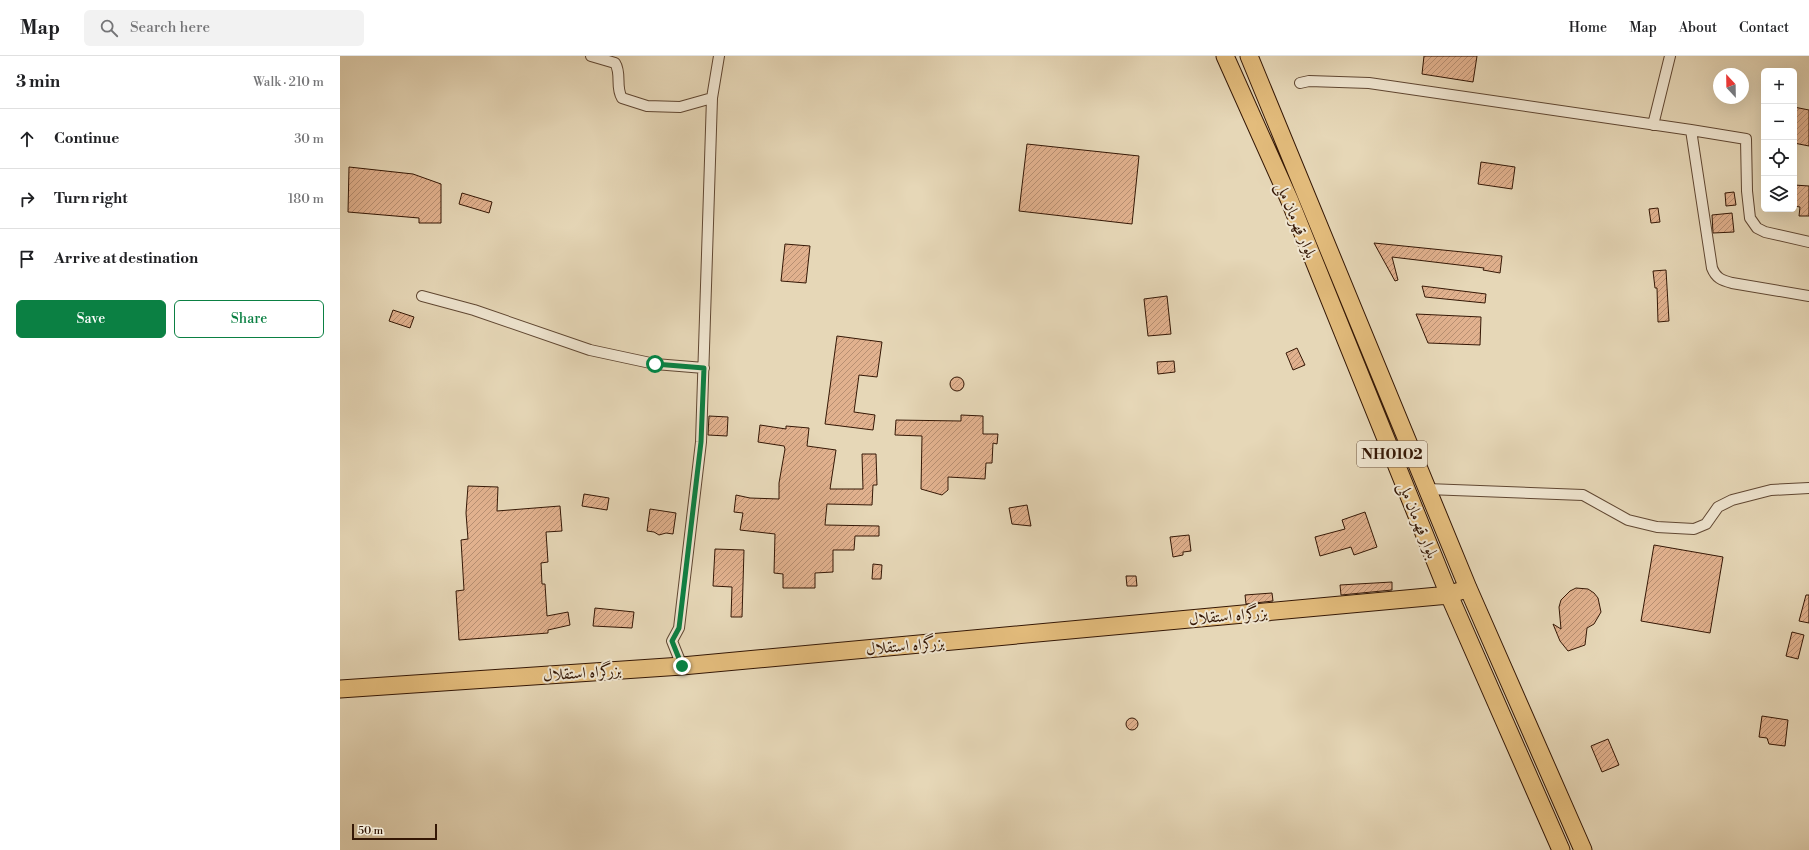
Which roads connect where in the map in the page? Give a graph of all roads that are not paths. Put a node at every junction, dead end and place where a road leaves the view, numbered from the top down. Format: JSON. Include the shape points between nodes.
{"nodes":[{"id":1,"x":591,"y":56,"type":"edge"},
{"id":2,"x":719,"y":56,"type":"edge"},
{"id":3,"x":1225,"y":56,"type":"edge"},
{"id":4,"x":1249,"y":56,"type":"edge"},
{"id":5,"x":1670,"y":56,"type":"edge"},
{"id":6,"x":1300,"y":83,"type":"dead end"},
{"id":7,"x":712,"y":98,"type":"junction"},
{"id":8,"x":1652,"y":125,"type":"junction"},
{"id":9,"x":1692,"y":130,"type":"junction"},
{"id":10,"x":1809,"y":242,"type":"edge"},
{"id":11,"x":422,"y":296,"type":"dead end"},
{"id":12,"x":1809,"y":296,"type":"edge"},
{"id":13,"x":704,"y":368,"type":"junction"},
{"id":14,"x":1809,"y":488,"type":"edge"},
{"id":15,"x":1428,"y":489,"type":"junction"},
{"id":16,"x":1468,"y":588,"type":"junction"},
{"id":17,"x":1449,"y":595,"type":"junction"},
{"id":18,"x":682,"y":666,"type":"junction"},
{"id":19,"x":340,"y":689,"type":"edge"},
{"id":20,"x":1548,"y":820,"type":"junction"},
{"id":21,"x":1555,"y":850,"type":"edge"},
{"id":22,"x":1561,"y":850,"type":"edge"},
{"id":23,"x":1584,"y":850,"type":"edge"}],
"edges":[{"from":1,"to":7,"type":"street","via":[[615,63],[622,98],[648,106],[680,107]]},
{"from":2,"to":7,"type":"street"},
{"from":3,"to":17,"type":"highway","name":"بلوار قهرمان ملی","number":"NH0102","via":[[1289,199]]},
{"from":4,"to":15,"type":"highway","name":"بلوار قهرمان ملی","number":"NH0102"},
{"from":5,"to":8,"type":"street"},
{"from":6,"to":8,"type":"street","via":[[1369,83]]},
{"from":7,"to":13,"type":"street"},
{"from":8,"to":9,"type":"street"},
{"from":9,"to":10,"type":"street","via":[[1746,139],[1750,218],[1757,228],[1765,232]]},
{"from":9,"to":12,"type":"street","via":[[1715,276],[1732,283]]},
{"from":11,"to":13,"type":"street","via":[[474,310],[590,350],[655,364]]},
{"from":13,"to":18,"type":"street","via":[[701,442],[679,628],[672,641]]},
{"from":14,"to":15,"type":"street","via":[[1771,490],[1732,500],[1718,507],[1706,524],[1694,529],[1657,526],[1628,520],[1583,495]]},
{"from":15,"to":16,"type":"highway","name":"بلوار قهرمان ملی","number":"NH0102"},
{"from":16,"to":17,"type":"highway","name":"بزرگراه استقلال"},
{"from":16,"to":23,"type":"highway","name":"بلوار قهرمان ملی","number":"NH0102"},
{"from":17,"to":18,"type":"highway","name":"بزرگراه استقلال"},
{"from":17,"to":20,"type":"highway","name":"بلوار قهرمان ملی","number":"NH0102"},
{"from":18,"to":19,"type":"highway","name":"بزرگراه استقلال"},
{"from":20,"to":21,"type":"street"},
{"from":20,"to":22,"type":"highway","name":"بلوار قهرمان ملی","number":"NH0102"}]}
